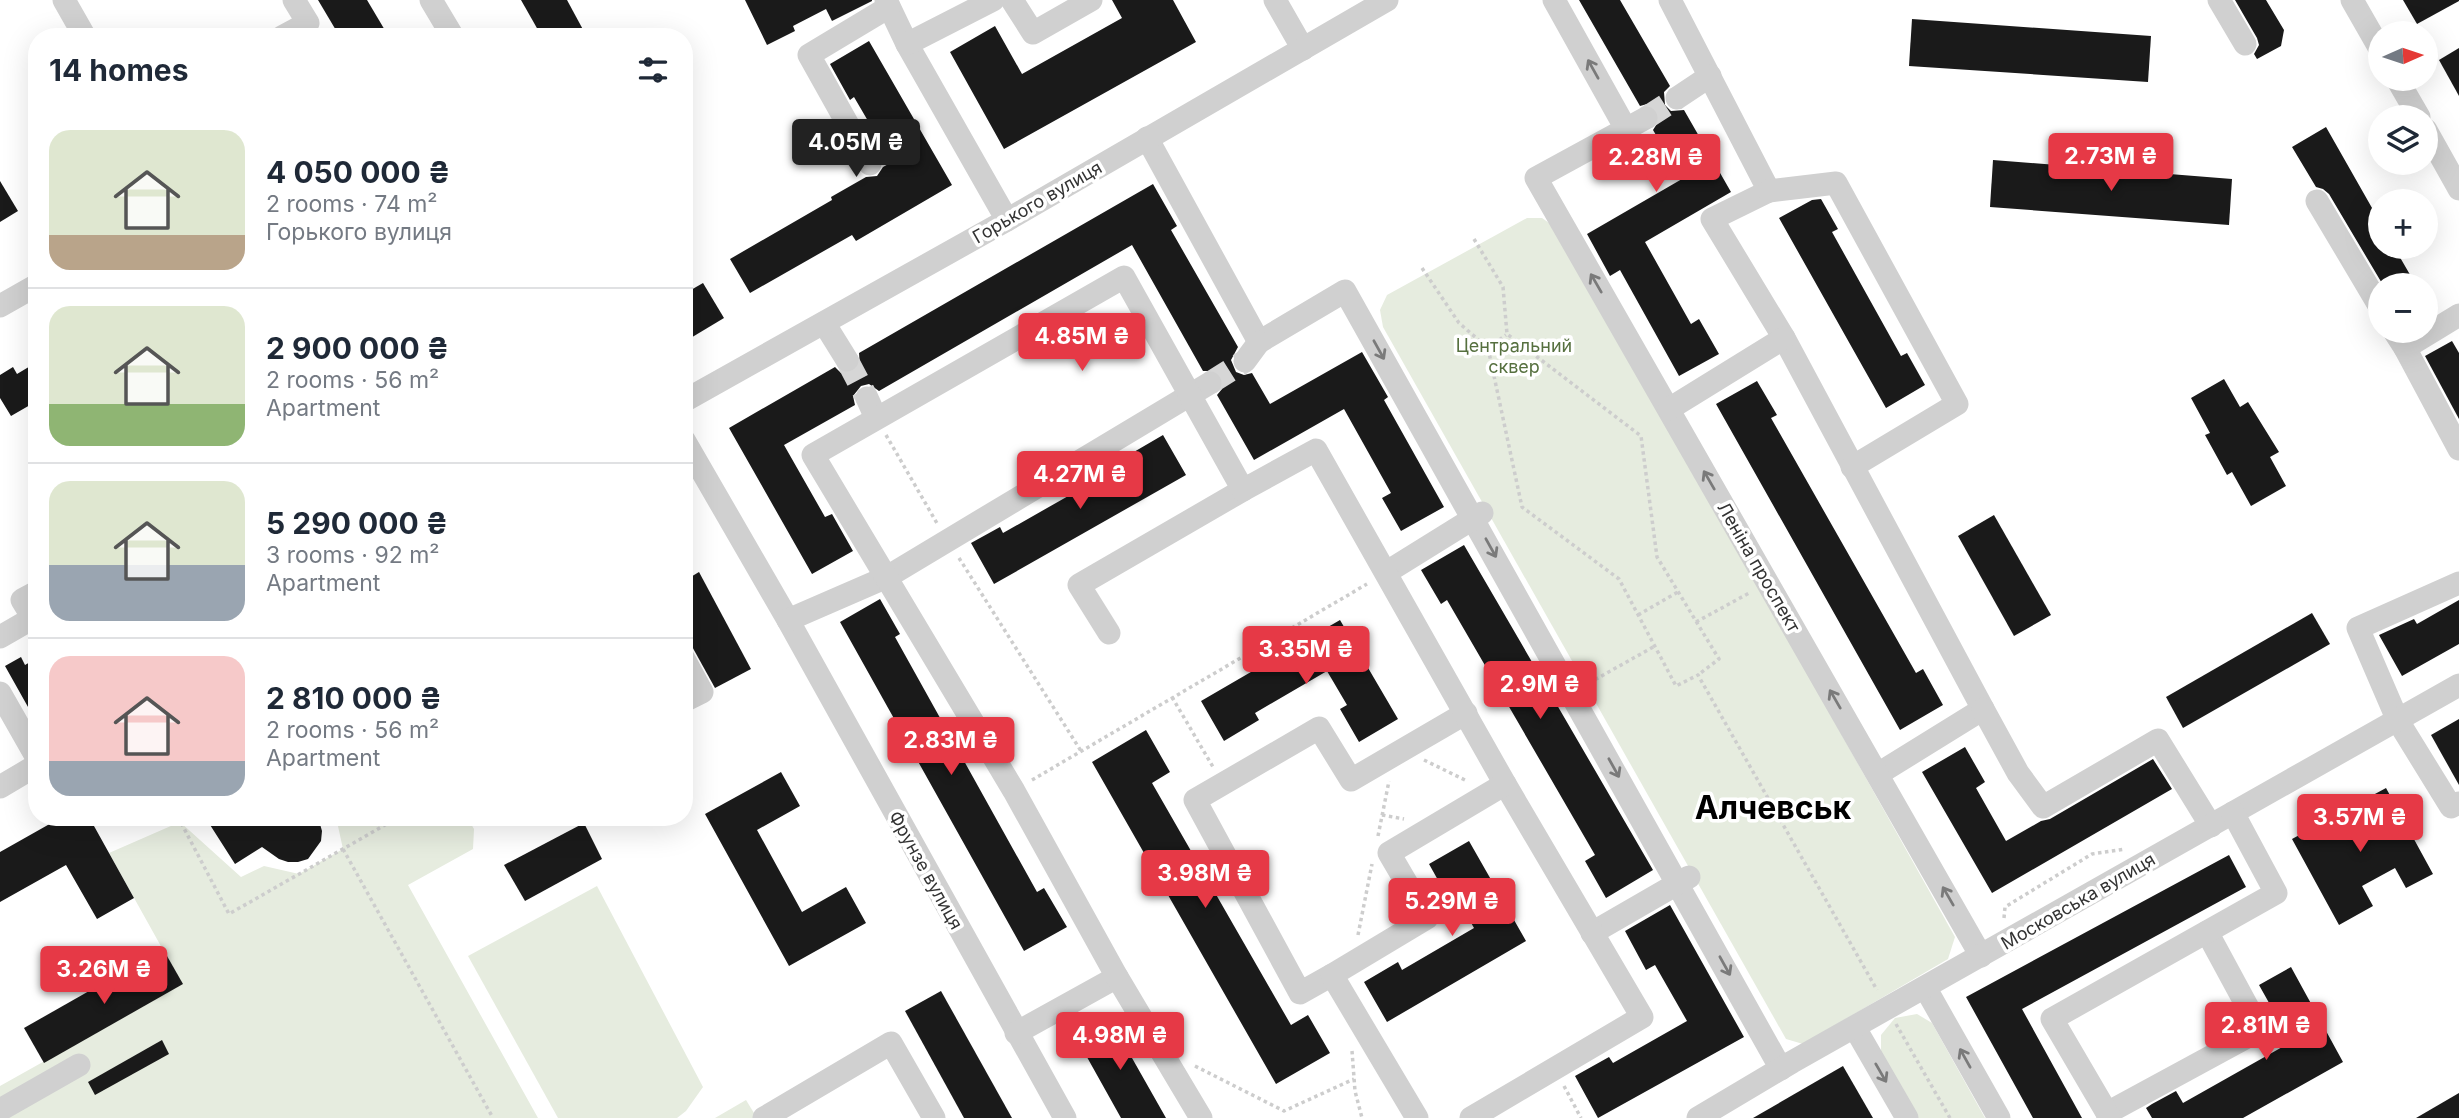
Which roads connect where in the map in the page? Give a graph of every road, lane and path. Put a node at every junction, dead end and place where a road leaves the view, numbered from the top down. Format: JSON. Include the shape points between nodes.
{"nodes":[{"id":1,"x":64,"y":0,"type":"edge"},
{"id":2,"x":294,"y":0,"type":"edge"},
{"id":3,"x":431,"y":0,"type":"edge"},
{"id":4,"x":993,"y":0,"type":"edge"},
{"id":5,"x":1012,"y":0,"type":"edge"},
{"id":6,"x":1091,"y":0,"type":"edge"},
{"id":7,"x":1275,"y":0,"type":"edge"},
{"id":8,"x":1554,"y":0,"type":"edge"},
{"id":9,"x":1670,"y":0,"type":"edge"},
{"id":10,"x":2219,"y":0,"type":"edge"},
{"id":11,"x":2352,"y":0,"type":"edge"},
{"id":12,"x":1373,"y":3,"type":"edge"},
{"id":13,"x":888,"y":4,"type":"edge"},
{"id":14,"x":80,"y":28,"type":"edge"},
{"id":15,"x":299,"y":28,"type":"edge"},
{"id":16,"x":448,"y":28,"type":"edge"},
{"id":17,"x":2368,"y":28,"type":"edge"},
{"id":18,"x":907,"y":44,"type":"junction"},
{"id":19,"x":2245,"y":44,"type":"dead end"},
{"id":20,"x":1303,"y":48,"type":"junction"},
{"id":21,"x":1710,"y":76,"type":"junction"},
{"id":22,"x":1677,"y":98,"type":"tunnel mouth"},
{"id":23,"x":1147,"y":138,"type":"junction"},
{"id":24,"x":2438,"y":151,"type":"edge"},
{"id":25,"x":870,"y":164,"type":"dead end"},
{"id":26,"x":2459,"y":188,"type":"edge"},
{"id":27,"x":1769,"y":191,"type":"junction"},
{"id":28,"x":2317,"y":201,"type":"dead end"},
{"id":29,"x":1007,"y":220,"type":"junction"},
{"id":30,"x":1474,"y":239,"type":"dead end"},
{"id":31,"x":1422,"y":268,"type":"dead end"},
{"id":32,"x":2368,"y":287,"type":"edge"},
{"id":33,"x":28,"y":290,"type":"edge"},
{"id":34,"x":0,"y":306,"type":"edge"},
{"id":35,"x":2459,"y":315,"type":"edge"},
{"id":36,"x":824,"y":323,"type":"junction"},
{"id":37,"x":2438,"y":324,"type":"edge"},
{"id":38,"x":1507,"y":334,"type":"junction"},
{"id":39,"x":1784,"y":338,"type":"junction"},
{"id":40,"x":1259,"y":342,"type":"junction"},
{"id":41,"x":2402,"y":343,"type":"edge"},
{"id":42,"x":1488,"y":348,"type":"junction"},
{"id":43,"x":847,"y":360,"type":"tunnel mouth"},
{"id":44,"x":1245,"y":361,"type":"tunnel mouth"},
{"id":45,"x":1201,"y":389,"type":"junction"},
{"id":46,"x":693,"y":396,"type":"edge"},
{"id":47,"x":871,"y":408,"type":"junction"},
{"id":48,"x":1669,"y":409,"type":"junction"},
{"id":49,"x":2459,"y":449,"type":"edge"},
{"id":50,"x":693,"y":456,"type":"edge"},
{"id":51,"x":1852,"y":467,"type":"junction"},
{"id":52,"x":1243,"y":490,"type":"junction"},
{"id":53,"x":1478,"y":516,"type":"junction"},
{"id":54,"x":948,"y":541,"type":"junction"},
{"id":55,"x":1387,"y":572,"type":"junction"},
{"id":56,"x":887,"y":577,"type":"junction"},
{"id":57,"x":1768,"y":583,"type":"junction"},
{"id":58,"x":2459,"y":583,"type":"edge"},
{"id":59,"x":1678,"y":592,"type":"junction"},
{"id":60,"x":28,"y":597,"type":"edge"},
{"id":61,"x":28,"y":610,"type":"edge"},
{"id":62,"x":1638,"y":615,"type":"junction"},
{"id":63,"x":788,"y":620,"type":"junction"},
{"id":64,"x":28,"y":621,"type":"edge"},
{"id":65,"x":1696,"y":622,"type":"junction"},
{"id":66,"x":1109,"y":633,"type":"dead end"},
{"id":67,"x":0,"y":637,"type":"edge"},
{"id":68,"x":1655,"y":646,"type":"junction"},
{"id":69,"x":1698,"y":675,"type":"junction"},
{"id":70,"x":2459,"y":685,"type":"edge"},
{"id":71,"x":0,"y":693,"type":"edge"},
{"id":72,"x":1572,"y":693,"type":"junction"},
{"id":73,"x":1172,"y":697,"type":"junction"},
{"id":74,"x":1983,"y":709,"type":"junction"},
{"id":75,"x":1466,"y":713,"type":"junction"},
{"id":76,"x":2398,"y":721,"type":"junction"},
{"id":77,"x":28,"y":742,"type":"edge"},
{"id":78,"x":1081,"y":751,"type":"junction"},
{"id":79,"x":1418,"y":757,"type":"dead end"},
{"id":80,"x":28,"y":770,"type":"edge"},
{"id":81,"x":1878,"y":774,"type":"junction"},
{"id":82,"x":1223,"y":784,"type":"junction"},
{"id":83,"x":0,"y":787,"type":"edge"},
{"id":84,"x":1497,"y":788,"type":"junction"},
{"id":85,"x":1014,"y":791,"type":"junction"},
{"id":86,"x":2459,"y":803,"type":"edge"},
{"id":87,"x":2233,"y":813,"type":"junction"},
{"id":88,"x":183,"y":826,"type":"edge"},
{"id":89,"x":383,"y":826,"type":"edge"},
{"id":90,"x":2211,"y":826,"type":"junction"},
{"id":91,"x":343,"y":849,"type":"junction"},
{"id":92,"x":1684,"y":880,"type":"junction"},
{"id":93,"x":2207,"y":932,"type":"junction"},
{"id":94,"x":1592,"y":933,"type":"junction"},
{"id":95,"x":1981,"y":956,"type":"junction"},
{"id":96,"x":1332,"y":975,"type":"junction"},
{"id":97,"x":1116,"y":976,"type":"junction"},
{"id":98,"x":1926,"y":989,"type":"junction"},
{"id":99,"x":1888,"y":1009,"type":"junction"},
{"id":100,"x":1855,"y":1028,"type":"junction"},
{"id":101,"x":1016,"y":1033,"type":"junction"},
{"id":102,"x":1352,"y":1042,"type":"dead end"},
{"id":103,"x":79,"y":1065,"type":"dead end"},
{"id":104,"x":1193,"y":1065,"type":"dead end"},
{"id":105,"x":1554,"y":1068,"type":"junction"},
{"id":106,"x":1782,"y":1069,"type":"junction"},
{"id":107,"x":1354,"y":1079,"type":"junction"},
{"id":108,"x":0,"y":1110,"type":"edge"},
{"id":109,"x":2109,"y":1115,"type":"edge"},
{"id":110,"x":493,"y":1118,"type":"edge"},
{"id":111,"x":764,"y":1118,"type":"edge"},
{"id":112,"x":934,"y":1118,"type":"edge"},
{"id":113,"x":1065,"y":1118,"type":"edge"},
{"id":114,"x":1200,"y":1118,"type":"edge"},
{"id":115,"x":1362,"y":1118,"type":"edge"},
{"id":116,"x":1416,"y":1118,"type":"edge"},
{"id":117,"x":1471,"y":1118,"type":"edge"},
{"id":118,"x":1581,"y":1118,"type":"edge"},
{"id":119,"x":1699,"y":1118,"type":"edge"},
{"id":120,"x":1907,"y":1118,"type":"edge"},
{"id":121,"x":1950,"y":1118,"type":"edge"},
{"id":122,"x":1999,"y":1118,"type":"edge"}],
"edges":[{"from":1,"to":14,"type":"street"},
{"from":2,"to":15,"type":"street","via":[[308,23]]},
{"from":3,"to":16,"type":"street"},
{"from":4,"to":18,"type":"street"},
{"from":5,"to":6,"type":"street","via":[[1033,33]]},
{"from":7,"to":20,"type":"street"},
{"from":48,"to":8,"type":"street","name":"Леніна проспект","one_way":true,"via":[[1536,178],[1636,123]]},
{"from":9,"to":21,"type":"street"},
{"from":10,"to":19,"type":"street"},
{"from":11,"to":17,"type":"street"},
{"from":12,"to":20,"type":"street","name":"Горького вулиця"},
{"from":13,"to":18,"type":"street"},
{"from":13,"to":25,"type":"street","via":[[809,55]]},
{"from":18,"to":29,"type":"street"},
{"from":20,"to":23,"type":"street","name":"Горького вулиця"},
{"from":21,"to":22,"type":"street"},
{"from":21,"to":27,"type":"street"},
{"from":23,"to":29,"type":"street","name":"Горького вулиця"},
{"from":23,"to":40,"type":"street"},
{"from":24,"to":26,"type":"street"},
{"from":27,"to":39,"type":"street","via":[[1712,219]]},
{"from":27,"to":51,"type":"street","via":[[1836,183],[1957,404]]},
{"from":28,"to":32,"type":"street"},
{"from":29,"to":36,"type":"street","name":"Горького вулиця"},
{"from":30,"to":38,"type":"path","via":[[1503,287]]},
{"from":31,"to":42,"type":"path","via":[[1459,323]]},
{"from":33,"to":34,"type":"street"},
{"from":35,"to":37,"type":"street"},
{"from":36,"to":43,"type":"street"},
{"from":36,"to":46,"type":"street","name":"Горького вулиця"},
{"from":38,"to":42,"type":"path"},
{"from":38,"to":59,"type":"path","via":[[1641,436],[1657,557]]},
{"from":39,"to":48,"type":"street"},
{"from":39,"to":51,"type":"street"},
{"from":40,"to":44,"type":"street"},
{"from":40,"to":53,"type":"street","one_way":true,"via":[[1345,290]]},
{"from":41,"to":49,"type":"street"},
{"from":42,"to":62,"type":"path","via":[[1522,507],[1619,579]]},
{"from":45,"to":47,"type":"street","via":[[1124,277]]},
{"from":45,"to":52,"type":"street"},
{"from":45,"to":54,"type":"street"},
{"from":47,"to":54,"type":"path"},
{"from":47,"to":56,"type":"street","via":[[813,455]]},
{"from":57,"to":48,"type":"street","name":"Леніна проспект","one_way":true},
{"from":50,"to":63,"type":"street","name":"Фрунзе вулиця"},
{"from":51,"to":74,"type":"street"},
{"from":52,"to":55,"type":"street","via":[[1316,450]]},
{"from":52,"to":66,"type":"street","via":[[1079,585]]},
{"from":53,"to":55,"type":"street"},
{"from":53,"to":72,"type":"street","one_way":true},
{"from":54,"to":56,"type":"street"},
{"from":54,"to":78,"type":"path"},
{"from":55,"to":73,"type":"path"},
{"from":55,"to":75,"type":"street"},
{"from":56,"to":63,"type":"street"},
{"from":56,"to":85,"type":"street"},
{"from":57,"to":65,"type":"path"},
{"from":81,"to":57,"type":"street","name":"Леніна проспект","one_way":true},
{"from":58,"to":76,"type":"street","via":[[2358,628]]},
{"from":59,"to":62,"type":"path"},
{"from":59,"to":65,"type":"path"},
{"from":60,"to":61,"type":"street","via":[[22,600]]},
{"from":62,"to":68,"type":"path"},
{"from":63,"to":101,"type":"street","name":"Фрунзе вулиця"},
{"from":64,"to":67,"type":"street"},
{"from":65,"to":69,"type":"path","via":[[1718,659]]},
{"from":68,"to":69,"type":"path","via":[[1676,686]]},
{"from":68,"to":72,"type":"path"},
{"from":69,"to":99,"type":"path"},
{"from":70,"to":76,"type":"street","name":"Московська вулиця"},
{"from":71,"to":77,"type":"street"},
{"from":72,"to":92,"type":"street","one_way":true},
{"from":73,"to":78,"type":"path"},
{"from":73,"to":82,"type":"path"},
{"from":74,"to":81,"type":"street"},
{"from":74,"to":90,"type":"street","via":[[2018,773],[2043,807],[2158,740]]},
{"from":75,"to":82,"type":"street","via":[[1352,780],[1319,728]]},
{"from":75,"to":84,"type":"street"},
{"from":76,"to":86,"type":"street","via":[[2451,807]]},
{"from":76,"to":87,"type":"street","name":"Московська вулиця"},
{"from":78,"to":85,"type":"path"},
{"from":79,"to":84,"type":"path"},
{"from":80,"to":83,"type":"street"},
{"from":95,"to":81,"type":"street","name":"Леніна проспект","one_way":true},
{"from":82,"to":96,"type":"street","via":[[1195,800],[1300,992]]},
{"from":84,"to":94,"type":"street"},
{"from":84,"to":96,"type":"street","via":[[1389,853],[1427,918]]},
{"from":85,"to":97,"type":"street"},
{"from":87,"to":90,"type":"street","name":"Московська вулиця"},
{"from":87,"to":93,"type":"street","via":[[2276,893]]},
{"from":88,"to":91,"type":"path","via":[[229,914]]},
{"from":89,"to":91,"type":"path"},
{"from":90,"to":95,"type":"street","name":"Московська вулиця"},
{"from":91,"to":110,"type":"path"},
{"from":92,"to":94,"type":"street"},
{"from":92,"to":106,"type":"street","one_way":true},
{"from":93,"to":109,"type":"street","via":[[2260,1030]]},
{"from":93,"to":109,"type":"street","via":[[2052,1019]]},
{"from":94,"to":105,"type":"street","via":[[1642,1017]]},
{"from":95,"to":98,"type":"street","name":"Московська вулиця"},
{"from":96,"to":116,"type":"street"},
{"from":97,"to":101,"type":"street"},
{"from":97,"to":114,"type":"street"},
{"from":98,"to":99,"type":"street","name":"Московська вулиця"},
{"from":122,"to":98,"type":"street","one_way":true},
{"from":99,"to":100,"type":"street","name":"Московська вулиця"},
{"from":99,"to":121,"type":"path"},
{"from":100,"to":106,"type":"street","name":"Московська вулиця"},
{"from":100,"to":120,"type":"street","one_way":true},
{"from":101,"to":113,"type":"street","name":"Фрунзе вулиця"},
{"from":102,"to":107,"type":"path"},
{"from":103,"to":108,"type":"street"},
{"from":104,"to":107,"type":"path","via":[[1284,1111]]},
{"from":105,"to":117,"type":"street"},
{"from":105,"to":118,"type":"path"},
{"from":106,"to":119,"type":"street","name":"Московська вулиця"},
{"from":107,"to":115,"type":"path"},
{"from":111,"to":112,"type":"street","via":[[891,1043]]}]}
